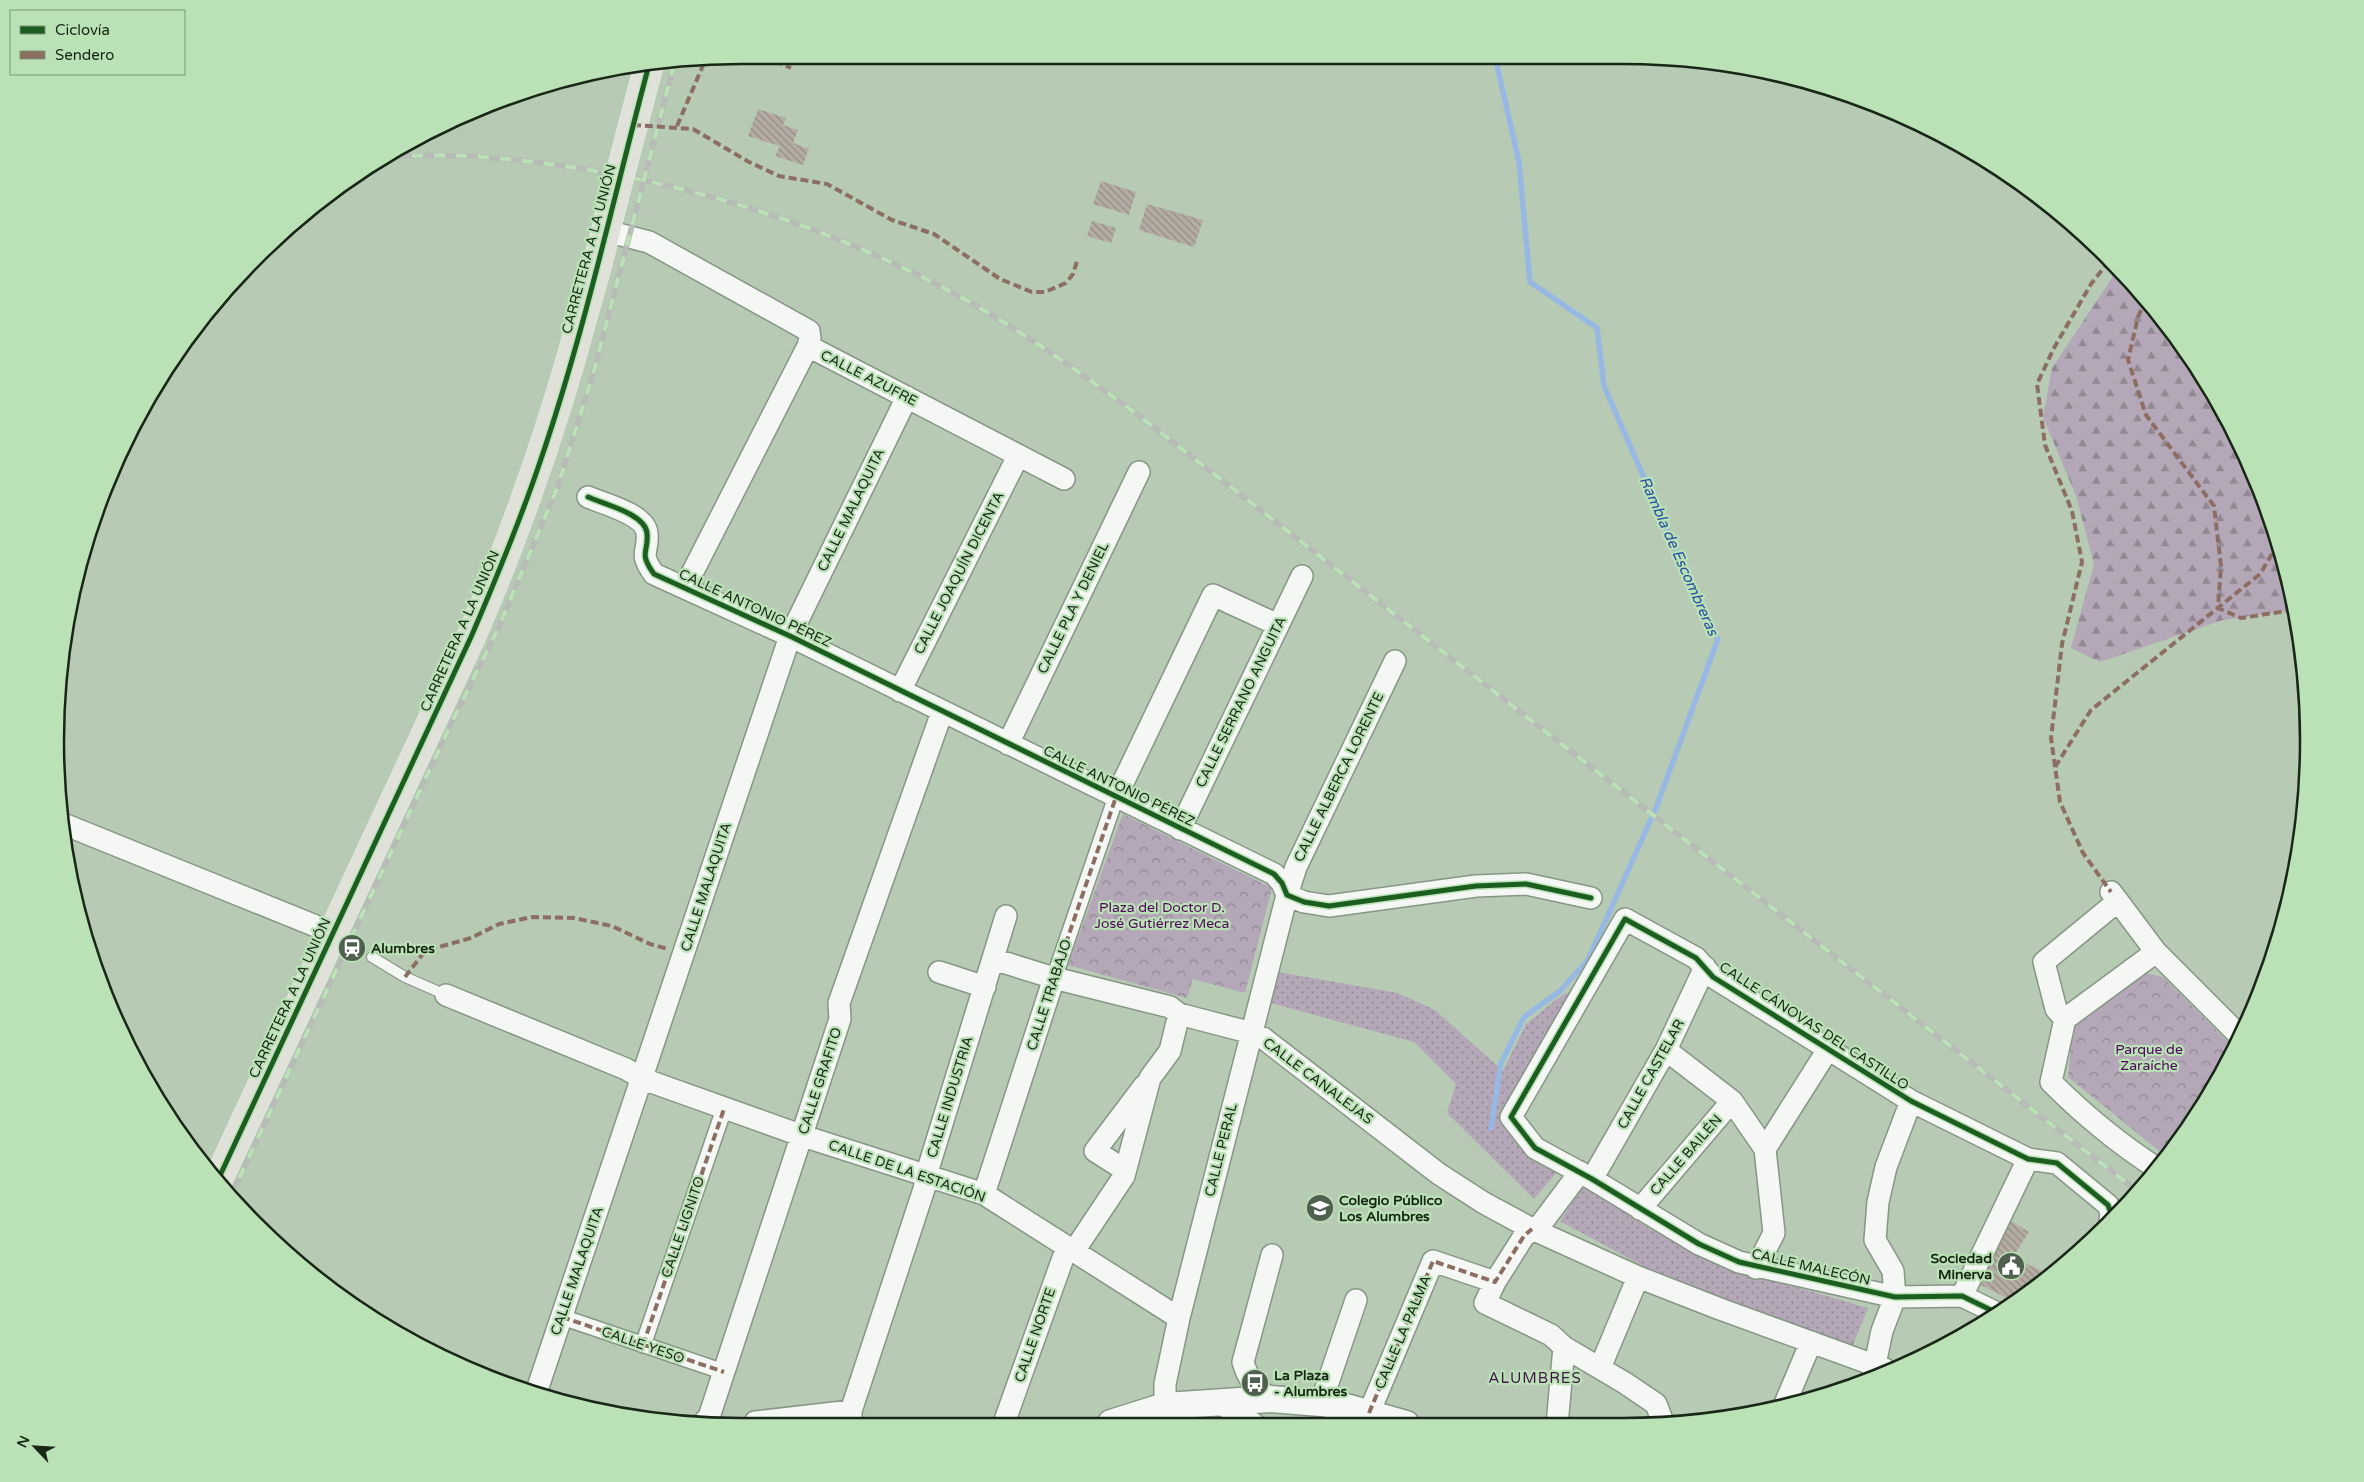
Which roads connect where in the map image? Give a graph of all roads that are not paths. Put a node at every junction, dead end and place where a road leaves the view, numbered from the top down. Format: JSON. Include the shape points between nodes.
{"nodes":[{"id":1,"x":647,"y":71,"type":"edge"},
{"id":2,"x":608,"y":224,"type":"junction"},
{"id":3,"x":808,"y":346,"type":"junction"},
{"id":4,"x":906,"y":398,"type":"junction"},
{"id":5,"x":1018,"y":456,"type":"junction"},
{"id":6,"x":1139,"y":472,"type":"dead end"},
{"id":7,"x":1064,"y":480,"type":"dead end"},
{"id":8,"x":588,"y":497,"type":"dead end"},
{"id":9,"x":1302,"y":576,"type":"dead end"},
{"id":10,"x":685,"y":587,"type":"junction"},
{"id":11,"x":1278,"y":625,"type":"junction"},
{"id":12,"x":790,"y":636,"type":"junction"},
{"id":13,"x":1395,"y":661,"type":"dead end"},
{"id":14,"x":900,"y":691,"type":"junction"},
{"id":15,"x":942,"y":712,"type":"junction"},
{"id":16,"x":1008,"y":744,"type":"junction"},
{"id":17,"x":1116,"y":797,"type":"junction"},
{"id":18,"x":70,"y":827,"type":"edge"},
{"id":19,"x":1180,"y":829,"type":"junction"},
{"id":20,"x":1287,"y":895,"type":"junction"},
{"id":21,"x":1591,"y":898,"type":"dead end"},
{"id":22,"x":1006,"y":916,"type":"dead end"},
{"id":23,"x":333,"y":933,"type":"junction"},
{"id":24,"x":2156,"y":952,"type":"junction"},
{"id":25,"x":372,"y":957,"type":"dead end"},
{"id":26,"x":993,"y":959,"type":"junction"},
{"id":27,"x":1706,"y":967,"type":"junction"},
{"id":28,"x":939,"y":972,"type":"dead end"},
{"id":29,"x":1054,"y":978,"type":"junction"},
{"id":30,"x":984,"y":987,"type":"junction"},
{"id":31,"x":446,"y":995,"type":"joint"},
{"id":32,"x":1179,"y":1014,"type":"junction"},
{"id":33,"x":2065,"y":1019,"type":"junction"},
{"id":34,"x":2235,"y":1031,"type":"edge"},
{"id":35,"x":1252,"y":1033,"type":"junction"},
{"id":36,"x":1666,"y":1050,"type":"junction"},
{"id":37,"x":1827,"y":1051,"type":"junction"},
{"id":38,"x":1150,"y":1078,"type":"junction"},
{"id":39,"x":642,"y":1079,"type":"junction"},
{"id":40,"x":1732,"y":1101,"type":"junction"},
{"id":41,"x":1910,"y":1102,"type":"junction"},
{"id":42,"x":724,"y":1109,"type":"junction"},
{"id":43,"x":1511,"y":1117,"type":"joint"},
{"id":44,"x":802,"y":1136,"type":"junction"},
{"id":45,"x":1765,"y":1149,"type":"junction"},
{"id":46,"x":2028,"y":1159,"type":"junction"},
{"id":47,"x":2151,"y":1164,"type":"edge"},
{"id":48,"x":1125,"y":1170,"type":"junction"},
{"id":49,"x":221,"y":1174,"type":"edge"},
{"id":50,"x":927,"y":1176,"type":"junction"},
{"id":51,"x":1586,"y":1176,"type":"junction"},
{"id":52,"x":984,"y":1194,"type":"junction"},
{"id":53,"x":1640,"y":1209,"type":"junction"},
{"id":54,"x":2109,"y":1212,"type":"edge"},
{"id":55,"x":1532,"y":1230,"type":"junction"},
{"id":56,"x":1071,"y":1250,"type":"junction"},
{"id":57,"x":1272,"y":1255,"type":"dead end"},
{"id":58,"x":1756,"y":1268,"type":"junction"},
{"id":59,"x":1638,"y":1277,"type":"junction"},
{"id":60,"x":1495,"y":1282,"type":"junction"},
{"id":61,"x":1962,"y":1296,"type":"junction"},
{"id":62,"x":1895,"y":1297,"type":"junction"},
{"id":63,"x":1356,"y":1300,"type":"dead end"},
{"id":64,"x":1990,"y":1310,"type":"edge"},
{"id":65,"x":562,"y":1317,"type":"junction"},
{"id":66,"x":1179,"y":1318,"type":"junction"},
{"id":67,"x":1811,"y":1342,"type":"junction"},
{"id":68,"x":643,"y":1345,"type":"junction"},
{"id":69,"x":1564,"y":1347,"type":"junction"},
{"id":70,"x":1600,"y":1368,"type":"junction"},
{"id":71,"x":1877,"y":1369,"type":"edge"},
{"id":72,"x":724,"y":1372,"type":"junction"},
{"id":73,"x":538,"y":1387,"type":"edge"},
{"id":74,"x":1794,"y":1396,"type":"edge"},
{"id":75,"x":1270,"y":1399,"type":"junction"},
{"id":76,"x":1218,"y":1402,"type":"junction"},
{"id":77,"x":1321,"y":1403,"type":"junction"},
{"id":78,"x":1165,"y":1406,"type":"junction"},
{"id":79,"x":1369,"y":1413,"type":"junction"},
{"id":80,"x":709,"y":1417,"type":"edge"},
{"id":81,"x":851,"y":1417,"type":"edge"},
{"id":82,"x":1661,"y":1417,"type":"edge"},
{"id":83,"x":832,"y":1418,"type":"edge"},
{"id":84,"x":1006,"y":1418,"type":"edge"},
{"id":85,"x":1127,"y":1418,"type":"edge"},
{"id":86,"x":1229,"y":1418,"type":"edge"},
{"id":87,"x":1244,"y":1418,"type":"edge"},
{"id":88,"x":1386,"y":1418,"type":"edge"},
{"id":89,"x":1558,"y":1418,"type":"edge"}],
"edges":[{"from":1,"to":2,"type":"main road","name":"CARRETERA A LA UNIÓN","bridge":true},
{"from":2,"to":3,"type":"street","via":[[649,242],[803,326],[809,331]]},
{"from":2,"to":23,"type":"main road","name":"CARRETERA A LA UNIÓN","via":[[561,394],[504,560]]},
{"from":3,"to":4,"type":"street","name":"CALLE AZUFRE"},
{"from":3,"to":10,"type":"street","name":"CALLE AZUFRE"},
{"from":4,"to":5,"type":"street","name":"CALLE AZUFRE"},
{"from":4,"to":12,"type":"street","name":"CALLE MALAQUITA"},
{"from":5,"to":7,"type":"street","name":"CALLE AZUFRE"},
{"from":5,"to":14,"type":"street","name":"CALLE JOAQUÍN DICENTA"},
{"from":6,"to":16,"type":"street","name":"CALLE PLA Y DENIEL"},
{"from":8,"to":10,"type":"street","name":"CALLE ANTONIO PÉREZ","via":[[636,517],[644,524],[646,563],[654,574]]},
{"from":9,"to":11,"type":"street","name":"CALLE SERRANO ANGUITA"},
{"from":10,"to":12,"type":"street","name":"CALLE ANTONIO PÉREZ"},
{"from":11,"to":17,"type":"street","via":[[1214,595]]},
{"from":11,"to":19,"type":"street","name":"CALLE SERRANO ANGUITA"},
{"from":12,"to":14,"type":"street","name":"CALLE ANTONIO PÉREZ"},
{"from":12,"to":39,"type":"street","name":"CALLE MALAQUITA"},
{"from":13,"to":20,"type":"street","name":"CALLE ALBERCA LORENTE","via":[[1296,867]]},
{"from":14,"to":15,"type":"street","name":"CALLE ANTONIO PÉREZ"},
{"from":15,"to":16,"type":"street","name":"CALLE ANTONIO PÉREZ"},
{"from":15,"to":44,"type":"street","name":"CALLE GRAFITO","via":[[839,1003],[840,1019]]},
{"from":16,"to":17,"type":"street","name":"CALLE ANTONIO PÉREZ"},
{"from":17,"to":19,"type":"street","name":"CALLE ANTONIO PÉREZ"},
{"from":17,"to":29,"type":"street","name":"CALLE TRABAJO"},
{"from":18,"to":23,"type":"street"},
{"from":19,"to":20,"type":"street","name":"CALLE ANTONIO PÉREZ","via":[[1274,874]]},
{"from":20,"to":21,"type":"street","via":[[1329,906],[1476,886],[1526,884]]},
{"from":20,"to":35,"type":"street","name":"CALLE PERAL"},
{"from":22,"to":26,"type":"street","name":"CALLE INDUSTRIA"},
{"from":23,"to":49,"type":"main road","name":"CARRETERA A LA UNIÓN"},
{"from":24,"to":33,"type":"street"},
{"from":24,"to":33,"type":"street","via":[[2114,897],[2044,962],[2056,1010]]},
{"from":24,"to":34,"type":"street"},
{"from":25,"to":31,"type":"lane","via":[[405,977]]},
{"from":26,"to":29,"type":"street","name":"CALLE CANALEJAS"},
{"from":26,"to":30,"type":"street","name":"CALLE INDUSTRIA"},
{"from":27,"to":36,"type":"street","name":"CALLE CASTELAR"},
{"from":27,"to":37,"type":"street","name":"CALLE CÁNOVAS DEL CASTILLO","via":[[1713,977]]},
{"from":27,"to":43,"type":"street","name":"CALLE CÁNOVAS DEL CASTILLO","via":[[1696,958],[1625,919]]},
{"from":28,"to":30,"type":"street"},
{"from":29,"to":32,"type":"street","name":"CALLE CANALEJAS","via":[[1170,1007]]},
{"from":29,"to":52,"type":"street","name":"CALLE TRABAJO"},
{"from":30,"to":50,"type":"street","name":"CALLE INDUSTRIA"},
{"from":31,"to":39,"type":"street","name":"CALLE DE LA ESTACIÓN","via":[[599,1057]]},
{"from":32,"to":35,"type":"street","name":"CALLE CANALEJAS"},
{"from":32,"to":38,"type":"street","via":[[1170,1051]]},
{"from":33,"to":47,"type":"street","via":[[2051,1082],[2127,1149]]},
{"from":35,"to":55,"type":"street","name":"CALLE CANALEJAS","via":[[1263,1038],[1440,1174]]},
{"from":35,"to":66,"type":"street","name":"CALLE PERAL"},
{"from":36,"to":40,"type":"street"},
{"from":36,"to":51,"type":"street","name":"CALLE CASTELAR"},
{"from":37,"to":41,"type":"street","name":"CALLE CÁNOVAS DEL CASTILLO"},
{"from":37,"to":45,"type":"street"},
{"from":38,"to":48,"type":"street","name":"CALLE NORTE"},
{"from":38,"to":48,"type":"street","via":[[1095,1151]]},
{"from":39,"to":42,"type":"street","name":"CALLE DE LA ESTACIÓN"},
{"from":39,"to":65,"type":"street","name":"CALLE MALAQUITA"},
{"from":40,"to":45,"type":"street"},
{"from":40,"to":53,"type":"street","name":"CALLE BAILÉN"},
{"from":41,"to":46,"type":"street","name":"CALLE CÁNOVAS DEL CASTILLO"},
{"from":41,"to":62,"type":"street","via":[[1886,1167],[1878,1202],[1875,1240],[1893,1271]]},
{"from":42,"to":44,"type":"street","name":"CALLE DE LA ESTACIÓN"},
{"from":42,"to":68,"type":"street","name":"CALLE LIGNITO"},
{"from":43,"to":51,"type":"street","name":"CALLE MALECÓN","via":[[1535,1148]]},
{"from":44,"to":50,"type":"street","name":"CALLE DE LA ESTACIÓN"},
{"from":44,"to":72,"type":"street","name":"CALLE GRAFITO"},
{"from":45,"to":58,"type":"street","via":[[1774,1233]]},
{"from":46,"to":54,"type":"street","name":"CALLE CÁNOVAS DEL CASTILLO","via":[[2057,1163],[2108,1205]]},
{"from":46,"to":61,"type":"street"},
{"from":48,"to":56,"type":"street","name":"CALLE NORTE","via":[[1124,1176]]},
{"from":50,"to":52,"type":"street","name":"CALLE DE LA ESTACIÓN"},
{"from":50,"to":81,"type":"street","name":"CALLE INDUSTRIA"},
{"from":51,"to":53,"type":"street","name":"CALLE MALECÓN"},
{"from":51,"to":55,"type":"street","name":"CALLE CASTELAR"},
{"from":52,"to":56,"type":"street","name":"CALLE DE LA ESTACIÓN"},
{"from":53,"to":58,"type":"street","name":"CALLE MALECÓN","via":[[1699,1244]]},
{"from":55,"to":59,"type":"street"},
{"from":55,"to":60,"type":"street","via":[[1524,1236]]},
{"from":56,"to":66,"type":"street","name":"CALLE DE LA ESTACIÓN"},
{"from":56,"to":84,"type":"street","name":"CALLE NORTE","via":[[1062,1258]]},
{"from":57,"to":75,"type":"street","via":[[1243,1362],[1254,1387]]},
{"from":58,"to":62,"type":"street","name":"CALLE MALECÓN"},
{"from":59,"to":67,"type":"street"},
{"from":59,"to":70,"type":"street"},
{"from":60,"to":69,"type":"street","via":[[1485,1303],[1550,1335]]},
{"from":60,"to":79,"type":"street","name":"CALLE LA PALMA","via":[[1432,1261]]},
{"from":61,"to":62,"type":"street","name":"CALLE MALECÓN"},
{"from":61,"to":64,"type":"street","name":"CALLE MALECÓN"},
{"from":62,"to":71,"type":"street","via":[[1882,1331]]},
{"from":63,"to":77,"type":"street"},
{"from":65,"to":68,"type":"street","name":"CALLE YESO"},
{"from":65,"to":73,"type":"street","name":"CALLE MALAQUITA"},
{"from":66,"to":78,"type":"street","name":"CALLE PERAL","via":[[1165,1384]]},
{"from":67,"to":71,"type":"street"},
{"from":67,"to":74,"type":"street"},
{"from":68,"to":72,"type":"street","name":"CALLE YESO"},
{"from":69,"to":70,"type":"street"},
{"from":69,"to":89,"type":"street"},
{"from":70,"to":82,"type":"street","via":[[1656,1404]]},
{"from":72,"to":80,"type":"street","name":"CALLE GRAFITO"},
{"from":75,"to":76,"type":"street"},
{"from":75,"to":77,"type":"street"},
{"from":76,"to":78,"type":"street"},
{"from":76,"to":86,"type":"street"},
{"from":76,"to":87,"type":"street"},
{"from":77,"to":79,"type":"street"},
{"from":78,"to":85,"type":"street"},
{"from":79,"to":88,"type":"street"},
{"from":81,"to":83,"type":"street"}]}
